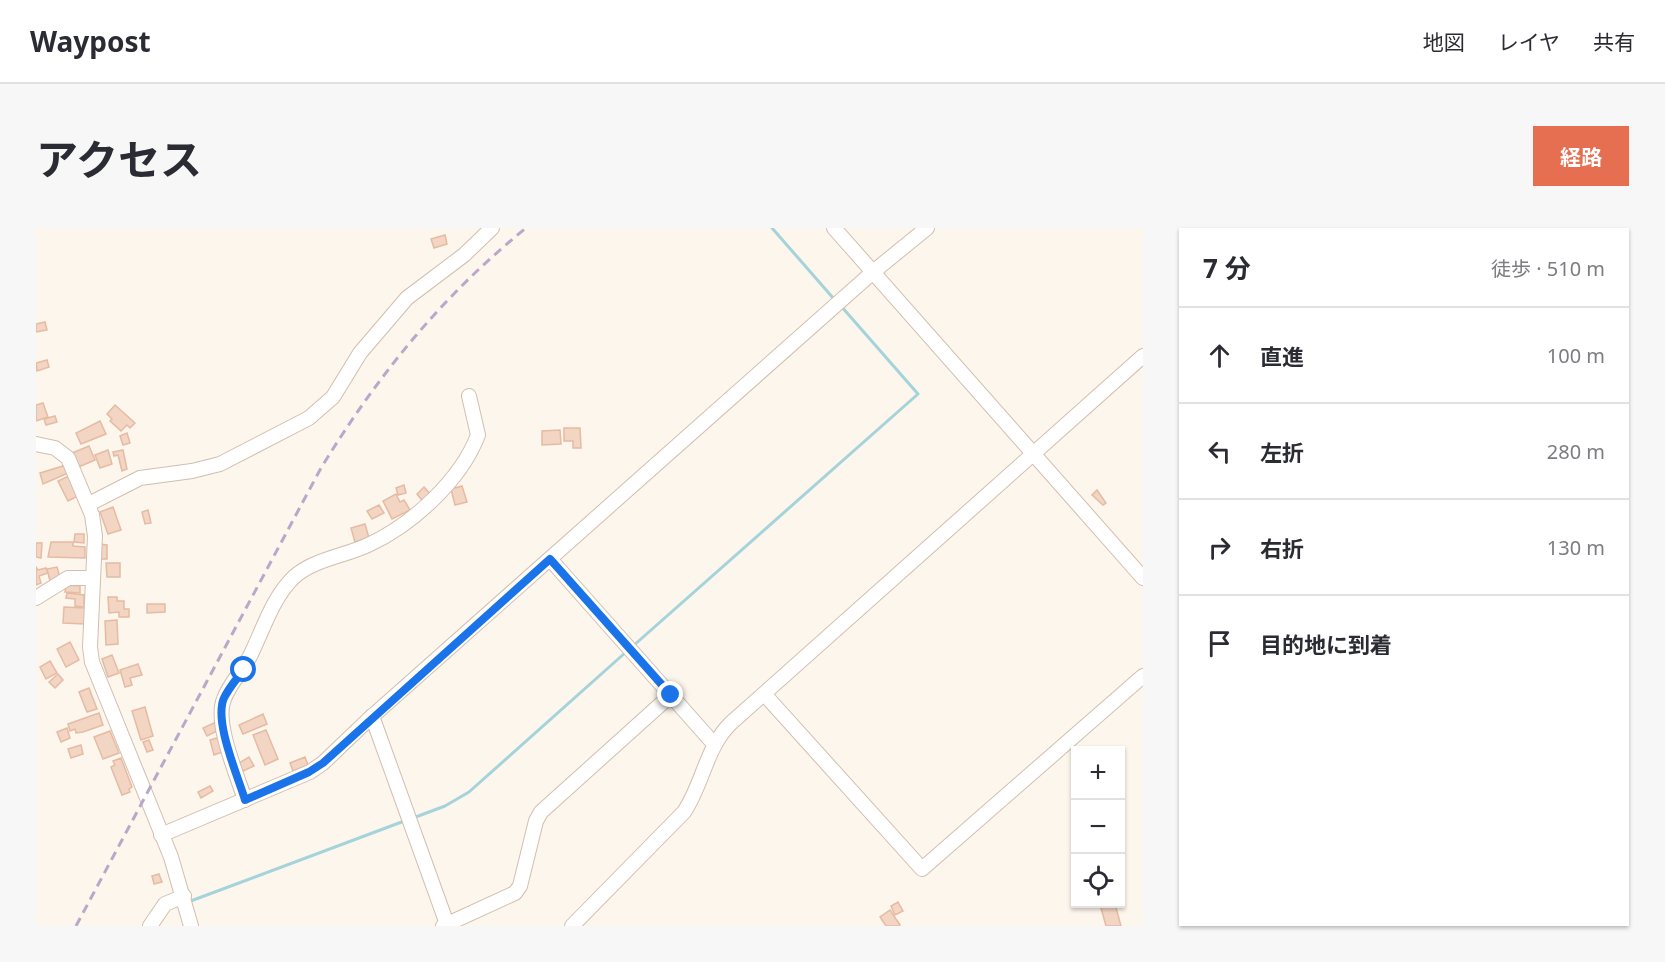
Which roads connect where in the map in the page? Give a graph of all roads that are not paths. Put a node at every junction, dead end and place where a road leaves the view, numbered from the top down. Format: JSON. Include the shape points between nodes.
{"nodes":[{"id":1,"x":492,"y":228,"type":"edge"},
{"id":2,"x":834,"y":228,"type":"edge"},
{"id":3,"x":927,"y":228,"type":"edge"},
{"id":4,"x":873,"y":272,"type":"junction"},
{"id":5,"x":1143,"y":357,"type":"edge"},
{"id":6,"x":468,"y":396,"type":"dead end"},
{"id":7,"x":36,"y":444,"type":"edge"},
{"id":8,"x":1034,"y":454,"type":"junction"},
{"id":9,"x":89,"y":504,"type":"junction"},
{"id":10,"x":550,"y":559,"type":"junction"},
{"id":11,"x":1143,"y":578,"type":"edge"},
{"id":12,"x":92,"y":579,"type":"junction"},
{"id":13,"x":36,"y":598,"type":"edge"},
{"id":14,"x":1143,"y":676,"type":"edge"},
{"id":15,"x":671,"y":695,"type":"junction"},
{"id":16,"x":765,"y":695,"type":"junction"},
{"id":17,"x":372,"y":716,"type":"junction"},
{"id":18,"x":714,"y":744,"type":"junction"},
{"id":19,"x":245,"y":800,"type":"junction"},
{"id":20,"x":161,"y":835,"type":"junction"},
{"id":21,"x":184,"y":896,"type":"junction"},
{"id":22,"x":445,"y":925,"type":"edge"},
{"id":23,"x":150,"y":926,"type":"edge"},
{"id":24,"x":191,"y":926,"type":"edge"},
{"id":25,"x":572,"y":926,"type":"edge"}],
"edges":[{"from":1,"to":9,"type":"street","via":[[464,255],[407,298],[360,353],[333,397],[309,418],[227,461],[192,471],[140,478]]},
{"from":2,"to":4,"type":"street"},
{"from":3,"to":4,"type":"street"},
{"from":4,"to":8,"type":"street"},
{"from":4,"to":10,"type":"street"},
{"from":5,"to":8,"type":"street"},
{"from":6,"to":19,"type":"street","via":[[478,435],[451,479],[415,517],[388,534],[301,572],[283,590],[268,617],[244,670],[222,704],[224,733]]},
{"from":7,"to":9,"type":"street","via":[[56,448],[68,458]]},
{"from":8,"to":11,"type":"street"},
{"from":8,"to":16,"type":"street"},
{"from":9,"to":12,"type":"street","via":[[94,528]]},
{"from":10,"to":15,"type":"street"},
{"from":10,"to":17,"type":"street"},
{"from":12,"to":13,"type":"street","via":[[68,578]]},
{"from":12,"to":20,"type":"street","via":[[92,662]]},
{"from":14,"to":16,"type":"street","via":[[922,869]]},
{"from":15,"to":18,"type":"street"},
{"from":15,"to":22,"type":"street","via":[[541,812],[516,892]]},
{"from":16,"to":18,"type":"street","via":[[730,723]]},
{"from":17,"to":19,"type":"street","via":[[323,763]]},
{"from":17,"to":22,"type":"street"},
{"from":18,"to":25,"type":"street","via":[[697,792],[684,812]]},
{"from":19,"to":20,"type":"street"},
{"from":20,"to":21,"type":"street"},
{"from":21,"to":23,"type":"street","via":[[165,904]]},
{"from":21,"to":24,"type":"street"}]}
